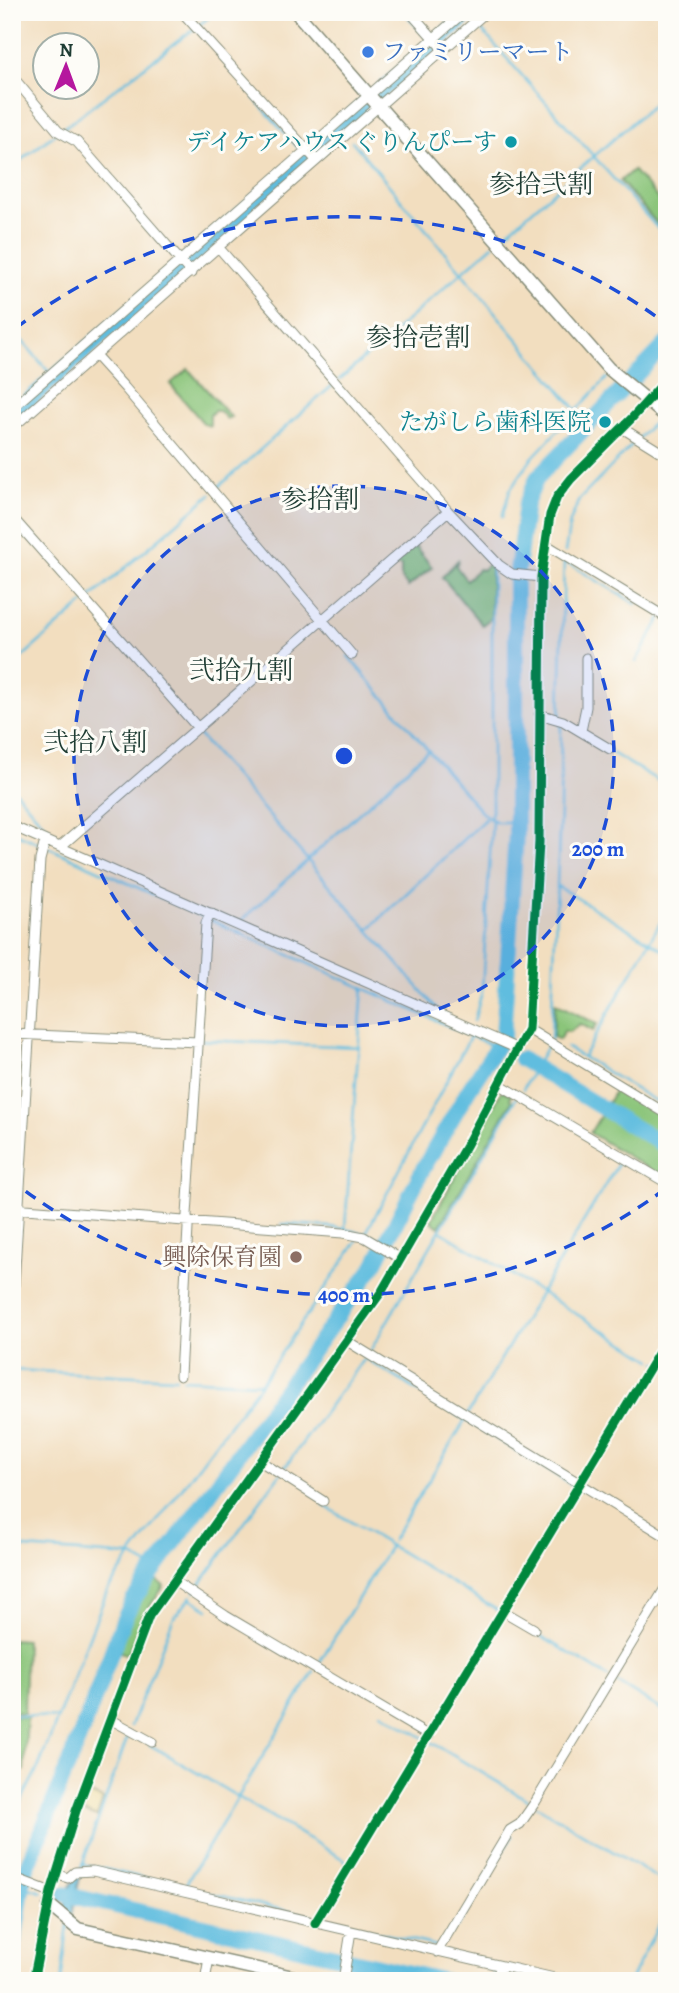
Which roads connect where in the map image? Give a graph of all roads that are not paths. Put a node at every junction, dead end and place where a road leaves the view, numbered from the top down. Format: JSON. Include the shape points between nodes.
{"nodes":[{"id":1,"x":182,"y":12,"type":"edge"},
{"id":2,"x":296,"y":12,"type":"edge"},
{"id":3,"x":410,"y":12,"type":"edge"},
{"id":4,"x":464,"y":12,"type":"edge"},
{"id":5,"x":486,"y":12,"type":"edge"},
{"id":6,"x":435,"y":43,"type":"junction"},
{"id":7,"x":12,"y":76,"type":"edge"},
{"id":8,"x":373,"y":100,"type":"junction"},
{"id":9,"x":308,"y":154,"type":"junction"},
{"id":10,"x":219,"y":248,"type":"junction"},
{"id":11,"x":185,"y":265,"type":"junction"},
{"id":12,"x":95,"y":355,"type":"junction"},
{"id":13,"x":667,"y":379,"type":"edge"},
{"id":14,"x":646,"y":402,"type":"junction"},
{"id":15,"x":664,"y":415,"type":"edge"},
{"id":16,"x":14,"y":418,"type":"edge"},
{"id":17,"x":622,"y":428,"type":"junction"},
{"id":18,"x":667,"y":456,"type":"edge"},
{"id":19,"x":448,"y":511,"type":"junction"},
{"id":20,"x":12,"y":517,"type":"edge"},
{"id":21,"x":545,"y":544,"type":"junction"},
{"id":22,"x":541,"y":577,"type":"junction"},
{"id":23,"x":667,"y":618,"type":"edge"},
{"id":24,"x":322,"y":621,"type":"junction"},
{"id":25,"x":352,"y":655,"type":"dead end"},
{"id":26,"x":586,"y":658,"type":"dead end"},
{"id":27,"x":539,"y":714,"type":"junction"},
{"id":28,"x":196,"y":730,"type":"junction"},
{"id":29,"x":581,"y":731,"type":"junction"},
{"id":30,"x":610,"y":749,"type":"dead end"},
{"id":31,"x":12,"y":826,"type":"edge"},
{"id":32,"x":44,"y":844,"type":"junction"},
{"id":33,"x":60,"y":847,"type":"junction"},
{"id":34,"x":209,"y":917,"type":"junction"},
{"id":35,"x":528,"y":1030,"type":"junction"},
{"id":36,"x":12,"y":1034,"type":"edge"},
{"id":37,"x":29,"y":1035,"type":"junction"},
{"id":38,"x":198,"y":1040,"type":"junction"},
{"id":39,"x":515,"y":1048,"type":"junction"},
{"id":40,"x":499,"y":1084,"type":"junction"},
{"id":41,"x":667,"y":1114,"type":"edge"},
{"id":42,"x":667,"y":1183,"type":"edge"},
{"id":43,"x":16,"y":1208,"type":"edge"},
{"id":44,"x":187,"y":1221,"type":"junction"},
{"id":45,"x":401,"y":1259,"type":"junction"},
{"id":46,"x":12,"y":1318,"type":"edge"},
{"id":47,"x":667,"y":1339,"type":"edge"},
{"id":48,"x":347,"y":1342,"type":"junction"},
{"id":49,"x":180,"y":1376,"type":"dead end"},
{"id":50,"x":260,"y":1461,"type":"junction"},
{"id":51,"x":579,"y":1485,"type":"junction"},
{"id":52,"x":323,"y":1501,"type":"dead end"},
{"id":53,"x":667,"y":1537,"type":"edge"},
{"id":54,"x":174,"y":1581,"type":"junction"},
{"id":55,"x":667,"y":1585,"type":"edge"},
{"id":56,"x":503,"y":1611,"type":"junction"},
{"id":57,"x":534,"y":1629,"type":"dead end"},
{"id":58,"x":110,"y":1719,"type":"junction"},
{"id":59,"x":429,"y":1735,"type":"junction"},
{"id":60,"x":152,"y":1742,"type":"dead end"},
{"id":61,"x":58,"y":1875,"type":"junction"},
{"id":62,"x":18,"y":1879,"type":"edge"},
{"id":63,"x":50,"y":1898,"type":"junction"},
{"id":64,"x":317,"y":1920,"type":"junction"},
{"id":65,"x":351,"y":1931,"type":"junction"},
{"id":66,"x":438,"y":1948,"type":"junction"},
{"id":67,"x":209,"y":1958,"type":"junction"},
{"id":68,"x":500,"y":1966,"type":"junction"},
{"id":69,"x":33,"y":1981,"type":"edge"},
{"id":70,"x":205,"y":1981,"type":"edge"},
{"id":71,"x":311,"y":1981,"type":"edge"},
{"id":72,"x":343,"y":1981,"type":"edge"},
{"id":73,"x":498,"y":1981,"type":"edge"},
{"id":74,"x":567,"y":1981,"type":"edge"}],
"edges":[{"from":1,"to":9,"type":"street"},
{"from":2,"to":8,"type":"street"},
{"from":3,"to":6,"type":"street"},
{"from":4,"to":6,"type":"street"},
{"from":5,"to":6,"type":"street"},
{"from":6,"to":8,"type":"street"},
{"from":6,"to":8,"type":"street"},
{"from":7,"to":11,"type":"street"},
{"from":8,"to":9,"type":"street"},
{"from":8,"to":9,"type":"street"},
{"from":8,"to":14,"type":"street","via":[[595,353]]},
{"from":9,"to":10,"type":"street"},
{"from":9,"to":11,"type":"street"},
{"from":10,"to":11,"type":"street"},
{"from":10,"to":19,"type":"street"},
{"from":11,"to":12,"type":"street"},
{"from":11,"to":16,"type":"street","via":[[51,375]]},
{"from":12,"to":16,"type":"street"},
{"from":12,"to":24,"type":"street"},
{"from":13,"to":14,"type":"street"},
{"from":14,"to":15,"type":"street"},
{"from":14,"to":17,"type":"street"},
{"from":17,"to":18,"type":"street"},
{"from":17,"to":21,"type":"street","via":[[557,497]]},
{"from":19,"to":22,"type":"street","via":[[499,565],[516,574]]},
{"from":19,"to":24,"type":"street"},
{"from":20,"to":28,"type":"street"},
{"from":21,"to":22,"type":"street"},
{"from":21,"to":23,"type":"street"},
{"from":22,"to":27,"type":"street"},
{"from":24,"to":25,"type":"street"},
{"from":24,"to":28,"type":"street"},
{"from":26,"to":29,"type":"street"},
{"from":27,"to":29,"type":"street"},
{"from":27,"to":35,"type":"street","via":[[539,842]]},
{"from":28,"to":33,"type":"street"},
{"from":29,"to":30,"type":"street"},
{"from":31,"to":32,"type":"street"},
{"from":32,"to":33,"type":"street"},
{"from":32,"to":37,"type":"street"},
{"from":33,"to":34,"type":"street"},
{"from":34,"to":38,"type":"street"},
{"from":34,"to":39,"type":"street"},
{"from":35,"to":39,"type":"street"},
{"from":35,"to":41,"type":"street"},
{"from":36,"to":37,"type":"street"},
{"from":37,"to":38,"type":"street"},
{"from":37,"to":43,"type":"street"},
{"from":38,"to":44,"type":"street"},
{"from":39,"to":40,"type":"street"},
{"from":40,"to":42,"type":"street"},
{"from":40,"to":45,"type":"street"},
{"from":43,"to":44,"type":"street"},
{"from":43,"to":46,"type":"street"},
{"from":44,"to":45,"type":"street","via":[[343,1233]]},
{"from":44,"to":49,"type":"street"},
{"from":45,"to":48,"type":"street"},
{"from":47,"to":51,"type":"street"},
{"from":48,"to":50,"type":"street"},
{"from":48,"to":51,"type":"street"},
{"from":50,"to":52,"type":"street"},
{"from":50,"to":54,"type":"street"},
{"from":51,"to":53,"type":"street"},
{"from":51,"to":56,"type":"street"},
{"from":54,"to":58,"type":"street","via":[[143,1627]]},
{"from":54,"to":59,"type":"street"},
{"from":55,"to":66,"type":"street","via":[[536,1801],[510,1830]]},
{"from":56,"to":57,"type":"street"},
{"from":56,"to":59,"type":"street"},
{"from":58,"to":60,"type":"street"},
{"from":58,"to":61,"type":"street"},
{"from":59,"to":64,"type":"street"},
{"from":61,"to":63,"type":"street"},
{"from":61,"to":64,"type":"street","via":[[68,1878],[79,1871]]},
{"from":62,"to":63,"type":"street"},
{"from":63,"to":67,"type":"street","via":[[78,1929]]},
{"from":63,"to":69,"type":"street"},
{"from":64,"to":65,"type":"street"},
{"from":65,"to":66,"type":"street"},
{"from":65,"to":72,"type":"street"},
{"from":66,"to":68,"type":"street"},
{"from":67,"to":70,"type":"street"},
{"from":67,"to":71,"type":"street"},
{"from":68,"to":73,"type":"street"},
{"from":68,"to":74,"type":"street"}]}
